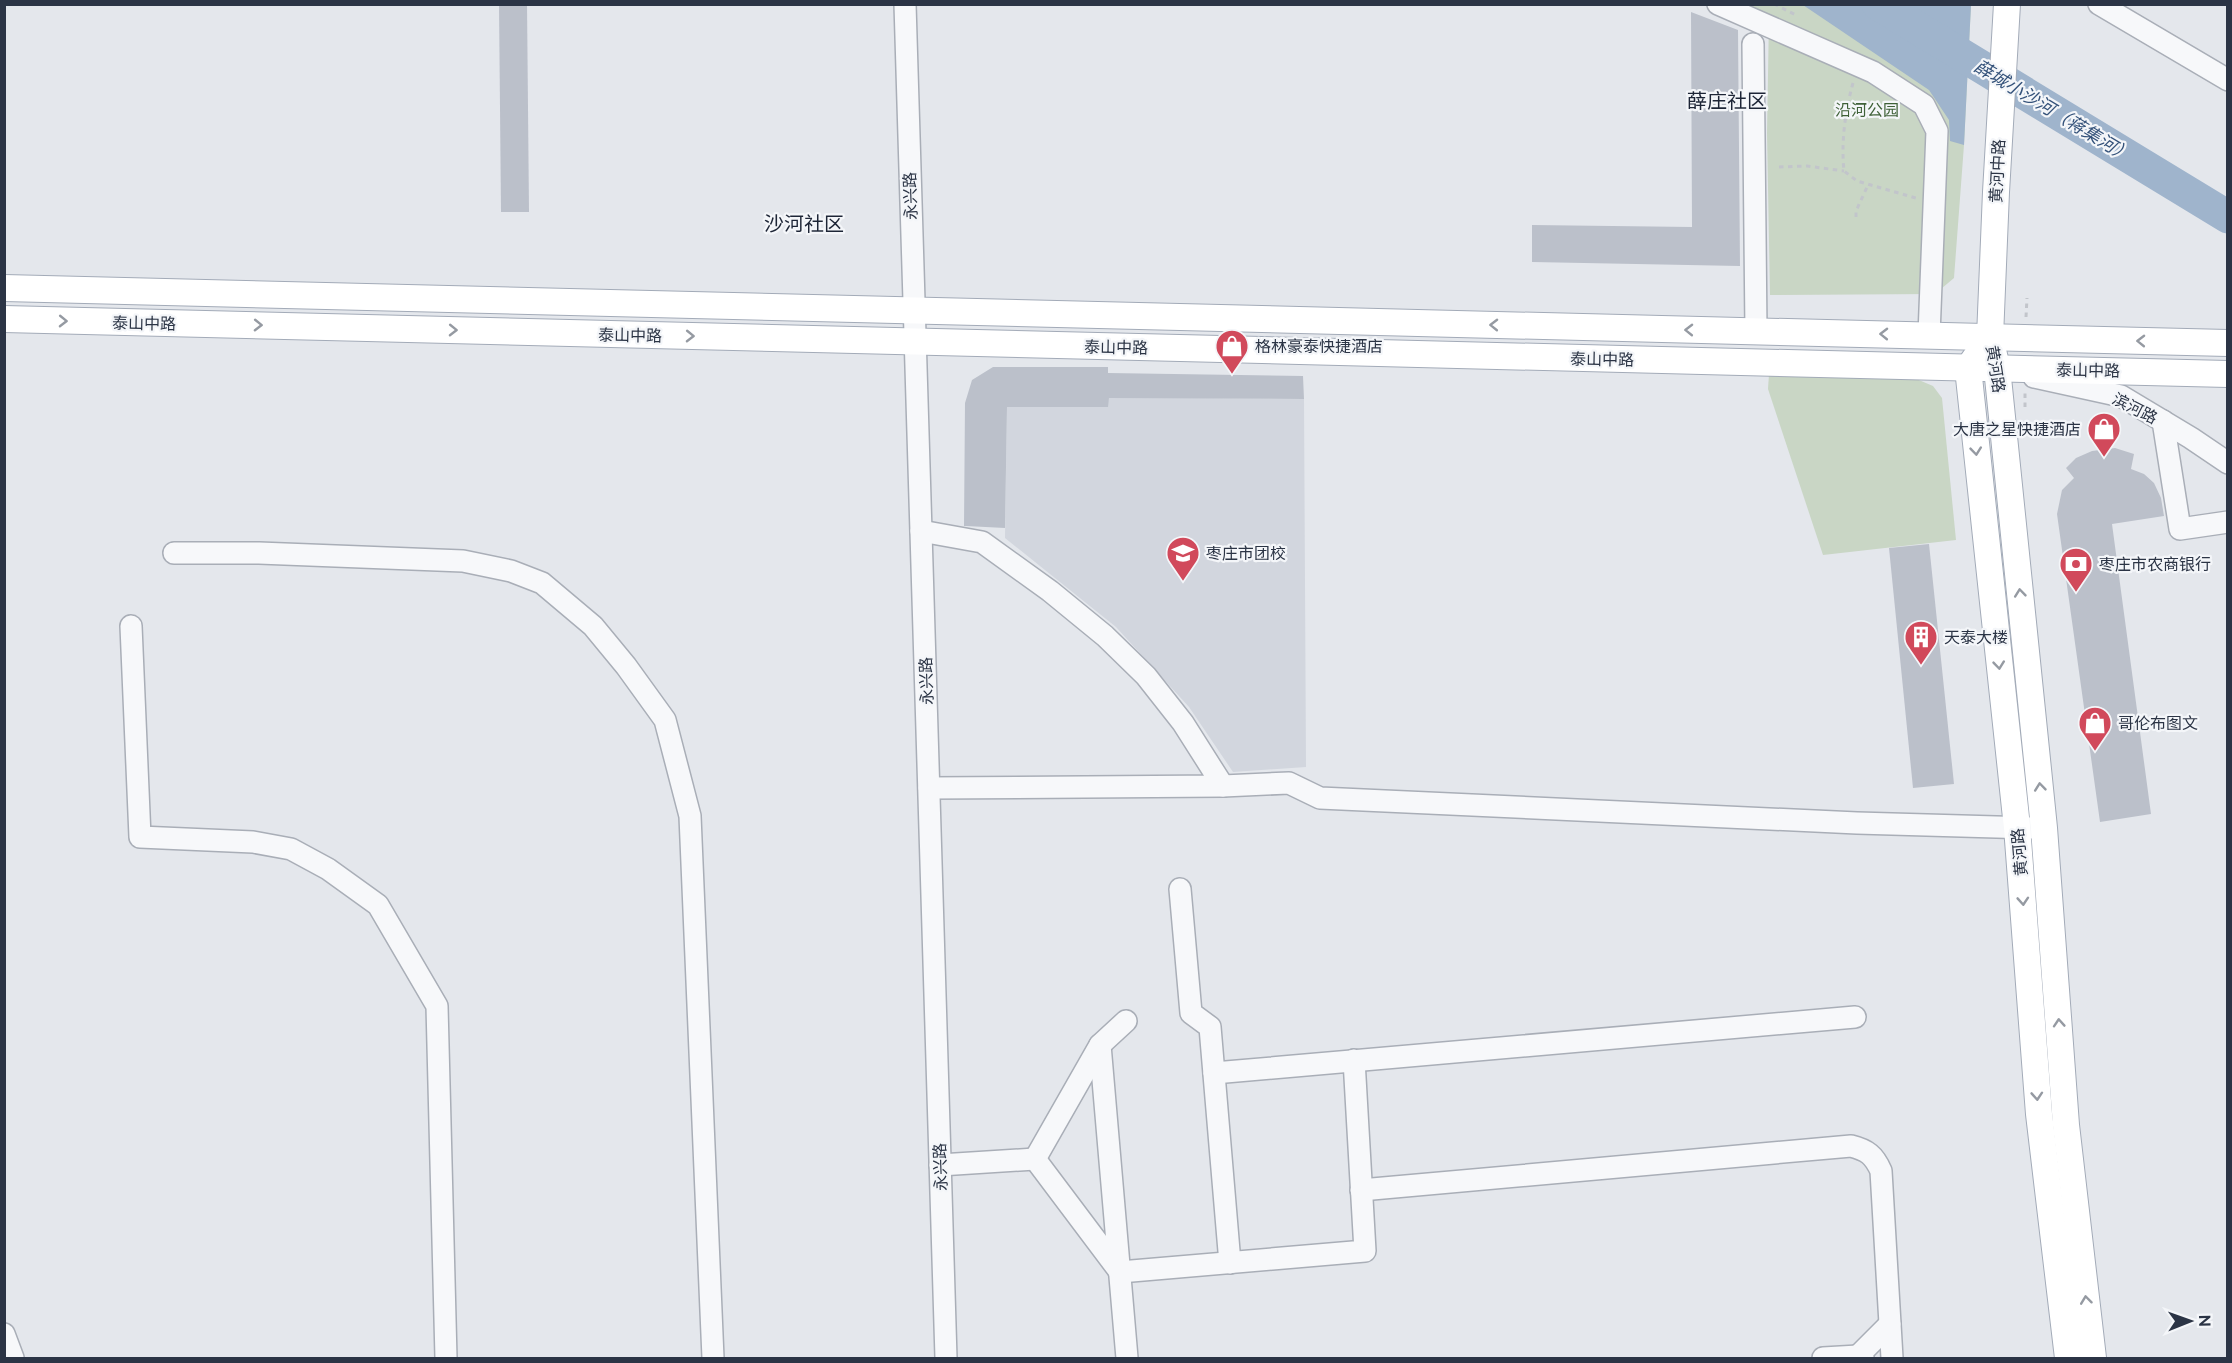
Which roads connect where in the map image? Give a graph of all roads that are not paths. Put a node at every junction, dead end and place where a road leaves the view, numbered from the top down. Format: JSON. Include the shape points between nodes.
{"nodes":[{"id":1,"x":905,"y":4,"type":"edge"},
{"id":2,"x":1718,"y":4,"type":"edge"},
{"id":3,"x":2007,"y":4,"type":"edge"},
{"id":4,"x":2099,"y":4,"type":"edge"},
{"id":5,"x":1753,"y":44,"type":"dead end"},
{"id":6,"x":2228,"y":80,"type":"edge"},
{"id":7,"x":4,"y":288,"type":"edge"},
{"id":8,"x":913,"y":310,"type":"junction"},
{"id":9,"x":4,"y":319,"type":"edge"},
{"id":10,"x":1756,"y":332,"type":"junction"},
{"id":11,"x":1929,"y":336,"type":"junction"},
{"id":12,"x":1990,"y":337,"type":"junction"},
{"id":13,"x":915,"y":342,"type":"junction"},
{"id":14,"x":2228,"y":343,"type":"edge"},
{"id":15,"x":1968,"y":368,"type":"junction"},
{"id":16,"x":1997,"y":368,"type":"junction"},
{"id":17,"x":2222,"y":374,"type":"edge"},
{"id":18,"x":2163,"y":421,"type":"junction"},
{"id":19,"x":2228,"y":463,"type":"edge"},
{"id":20,"x":2228,"y":522,"type":"edge"},
{"id":21,"x":921,"y":531,"type":"junction"},
{"id":22,"x":174,"y":553,"type":"dead end"},
{"id":23,"x":131,"y":626,"type":"dead end"},
{"id":24,"x":1223,"y":786,"type":"junction"},
{"id":25,"x":929,"y":788,"type":"junction"},
{"id":26,"x":2017,"y":827,"type":"junction"},
{"id":27,"x":2044,"y":828,"type":"junction"},
{"id":28,"x":1180,"y":889,"type":"dead end"},
{"id":29,"x":1855,"y":1017,"type":"dead end"},
{"id":30,"x":1126,"y":1021,"type":"dead end"},
{"id":31,"x":1100,"y":1045,"type":"junction"},
{"id":32,"x":1354,"y":1060,"type":"junction"},
{"id":33,"x":1214,"y":1072,"type":"junction"},
{"id":34,"x":1035,"y":1159,"type":"junction"},
{"id":35,"x":940,"y":1165,"type":"junction"},
{"id":36,"x":1361,"y":1190,"type":"junction"},
{"id":37,"x":1230,"y":1263,"type":"junction"},
{"id":38,"x":1120,"y":1272,"type":"junction"},
{"id":39,"x":1890,"y":1324,"type":"junction"},
{"id":40,"x":4,"y":1335,"type":"edge"},
{"id":41,"x":1860,"y":1357,"type":"edge"},
{"id":42,"x":13,"y":1359,"type":"edge"},
{"id":43,"x":446,"y":1359,"type":"edge"},
{"id":44,"x":713,"y":1359,"type":"edge"},
{"id":45,"x":946,"y":1359,"type":"edge"},
{"id":46,"x":1127,"y":1359,"type":"edge"},
{"id":47,"x":1823,"y":1359,"type":"edge"},
{"id":48,"x":1892,"y":1359,"type":"edge"},
{"id":49,"x":2068,"y":1359,"type":"edge"},
{"id":50,"x":2093,"y":1359,"type":"edge"}],
"edges":[{"from":1,"to":8,"type":"street","name":"永兴路"},
{"from":2,"to":11,"type":"street","via":[[1873,72],[1924,105],[1938,131]]},
{"from":3,"to":12,"type":"main road","name":"黄河中路"},
{"from":4,"to":6,"type":"street"},
{"from":5,"to":10,"type":"street"},
{"from":7,"to":8,"type":"main road","name":"泰山中路"},
{"from":10,"to":8,"type":"main road","name":"泰山中路","one_way":true},
{"from":8,"to":13,"type":"street","name":"永兴路"},
{"from":9,"to":13,"type":"main road","name":"泰山中路","one_way":true},
{"from":11,"to":10,"type":"main road","name":"泰山中路","one_way":true},
{"from":11,"to":12,"type":"main road","name":"泰山中路"},
{"from":14,"to":12,"type":"main road","name":"泰山中路","one_way":true},
{"from":12,"to":15,"type":"main road","name":"黄河路"},
{"from":12,"to":16,"type":"main road","name":"黄河路"},
{"from":13,"to":15,"type":"main road","name":"泰山中路"},
{"from":13,"to":21,"type":"street","name":"永兴路"},
{"from":15,"to":16,"type":"main road","name":"泰山中路"},
{"from":15,"to":26,"type":"main road","name":"黄河路","one_way":true},
{"from":16,"to":17,"type":"main road","name":"泰山中路"},
{"from":16,"to":18,"type":"street","name":"滨河路","via":[[2121,396]]},
{"from":27,"to":16,"type":"main road","name":"黄河路","one_way":true},
{"from":18,"to":19,"type":"street","name":"滨河路"},
{"from":18,"to":20,"type":"street","via":[[2180,529]]},
{"from":21,"to":24,"type":"street","via":[[982,542],[1105,636],[1146,676],[1183,723]]},
{"from":21,"to":25,"type":"street","name":"永兴路"},
{"from":22,"to":44,"type":"street","via":[[463,561],[511,572],[542,583],[593,626],[665,720],[690,816]]},
{"from":23,"to":43,"type":"street","via":[[140,837],[253,842],[291,849],[328,869],[378,905],[436,1006]]},
{"from":24,"to":25,"type":"street"},
{"from":24,"to":26,"type":"street","via":[[1289,783],[1320,798]]},
{"from":25,"to":35,"type":"street","name":"永兴路"},
{"from":26,"to":27,"type":"street"},
{"from":26,"to":49,"type":"main road","name":"黄河路","one_way":true,"via":[[2039,1114]]},
{"from":50,"to":27,"type":"main road","name":"黄河路","one_way":true,"via":[[2066,1125]]},
{"from":28,"to":33,"type":"street","via":[[1191,1013],[1210,1027]]},
{"from":29,"to":32,"type":"street"},
{"from":30,"to":31,"type":"street"},
{"from":31,"to":34,"type":"street"},
{"from":31,"to":38,"type":"street"},
{"from":32,"to":33,"type":"street"},
{"from":32,"to":36,"type":"street"},
{"from":33,"to":37,"type":"street"},
{"from":34,"to":35,"type":"street"},
{"from":34,"to":38,"type":"street"},
{"from":35,"to":45,"type":"street","name":"永兴路"},
{"from":36,"to":37,"type":"street","via":[[1365,1251]]},
{"from":36,"to":39,"type":"street","via":[[1851,1146],[1866,1150],[1881,1171]]},
{"from":37,"to":38,"type":"street"},
{"from":38,"to":46,"type":"street"},
{"from":39,"to":41,"type":"street"},
{"from":39,"to":48,"type":"street"},
{"from":40,"to":42,"type":"street"},
{"from":41,"to":47,"type":"street"}]}
